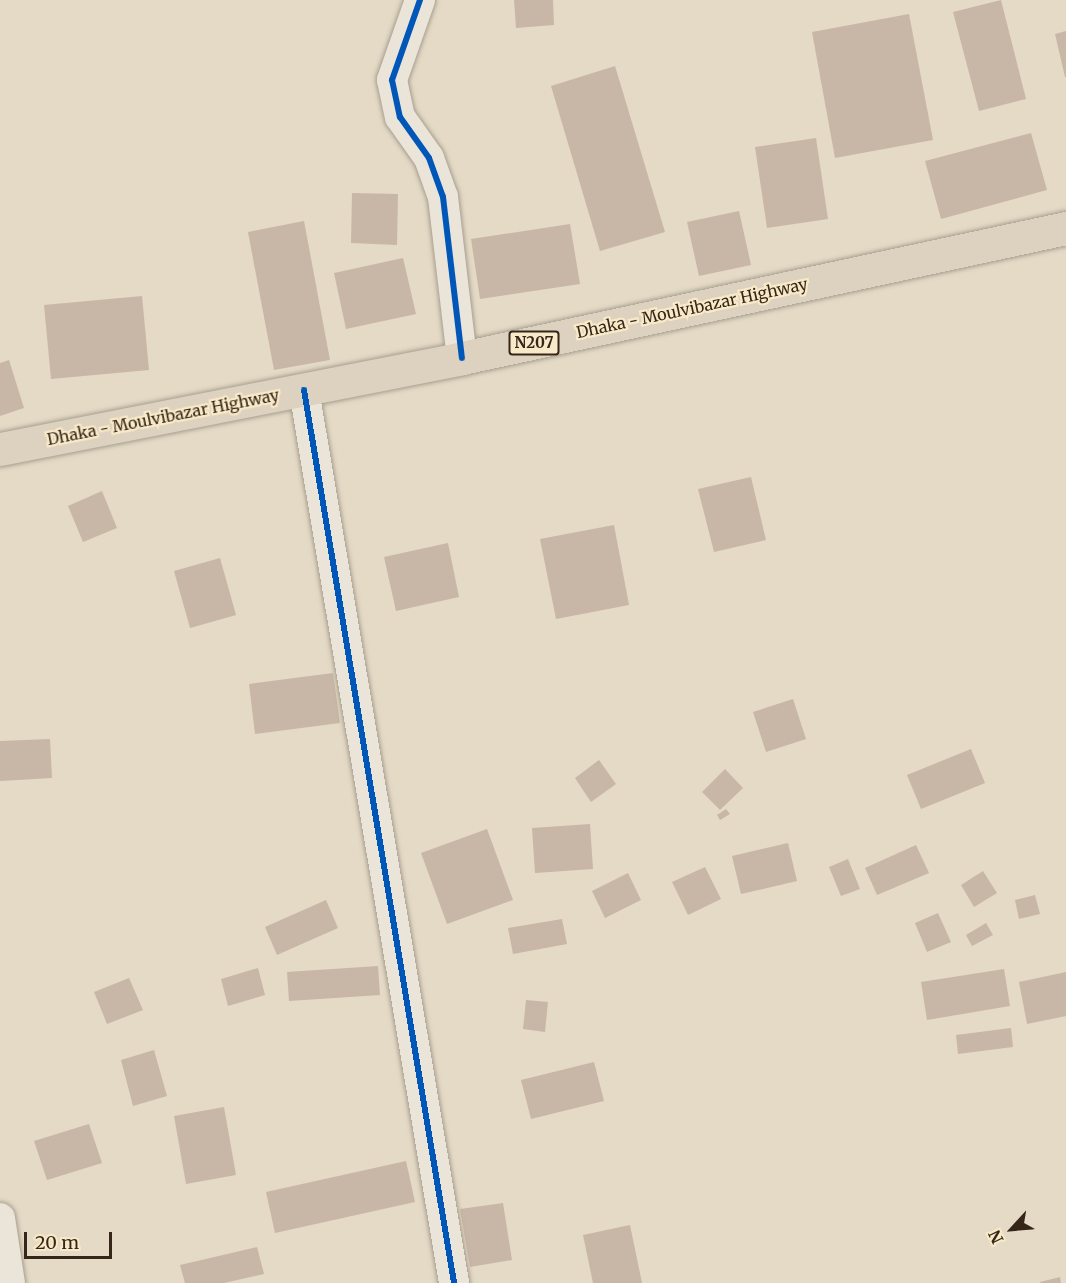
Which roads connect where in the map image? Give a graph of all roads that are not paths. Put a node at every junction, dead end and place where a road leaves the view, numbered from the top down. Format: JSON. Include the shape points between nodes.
{"nodes":[{"id":1,"x":420,"y":0,"type":"edge"},
{"id":2,"x":1066,"y":228,"type":"edge"},
{"id":3,"x":462,"y":358,"type":"junction"},
{"id":4,"x":304,"y":390,"type":"junction"},
{"id":5,"x":0,"y":449,"type":"edge"},
{"id":6,"x":0,"y":1218,"type":"edge"},
{"id":7,"x":10,"y":1283,"type":"edge"},
{"id":8,"x":454,"y":1283,"type":"edge"}],
"edges":[{"from":1,"to":3,"type":"street","via":[[392,80],[400,117],[429,158],[443,197]]},
{"from":2,"to":3,"type":"highway","name":"Dhaka - Moulvibazar Highway","number":"N207"},
{"from":3,"to":4,"type":"highway","name":"Dhaka - Moulvibazar Highway","number":"N207"},
{"from":4,"to":5,"type":"highway","name":"Dhaka - Moulvibazar Highway","number":"N207"},
{"from":4,"to":8,"type":"street"},
{"from":6,"to":7,"type":"street"}]}
